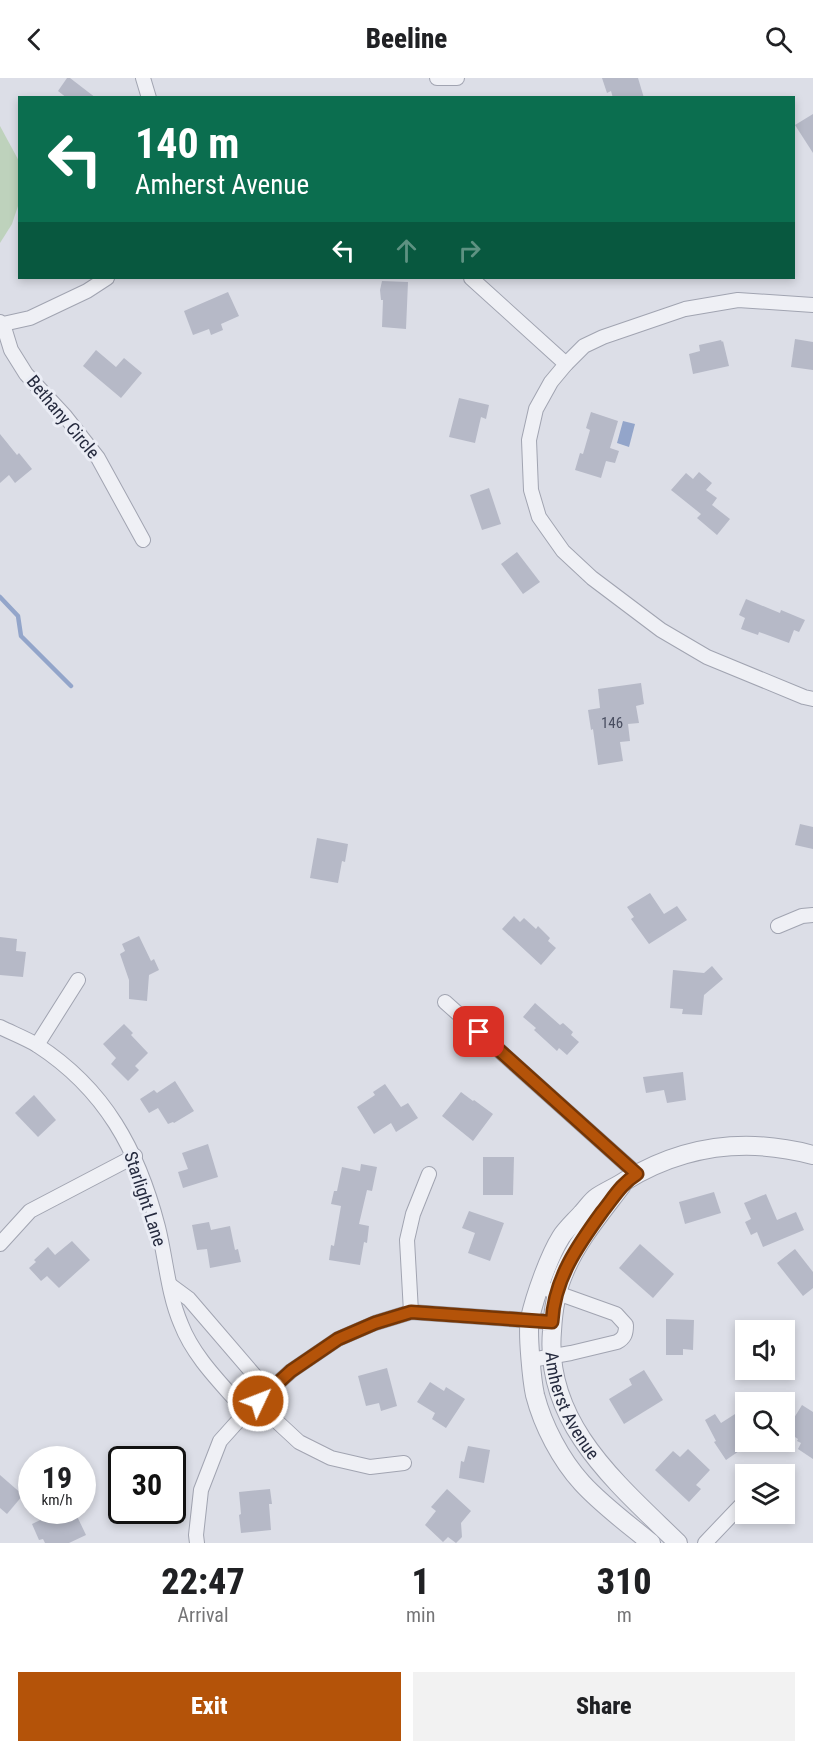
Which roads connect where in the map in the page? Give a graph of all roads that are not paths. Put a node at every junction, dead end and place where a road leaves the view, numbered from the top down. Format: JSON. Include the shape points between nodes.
{"nodes":[{"id":1,"x":143,"y":78,"type":"edge"},
{"id":2,"x":437,"y":78,"type":"edge"},
{"id":3,"x":457,"y":78,"type":"edge"},
{"id":4,"x":148,"y":96,"type":"edge"},
{"id":5,"x":105,"y":279,"type":"edge"},
{"id":6,"x":472,"y":279,"type":"edge"},
{"id":7,"x":813,"y":305,"type":"edge"},
{"id":8,"x":1,"y":323,"type":"edge"},
{"id":9,"x":566,"y":364,"type":"junction"},
{"id":10,"x":143,"y":540,"type":"dead end"},
{"id":11,"x":813,"y":699,"type":"edge"},
{"id":12,"x":813,"y":915,"type":"edge"},
{"id":13,"x":778,"y":926,"type":"dead end"},
{"id":14,"x":78,"y":980,"type":"dead end"},
{"id":15,"x":445,"y":1002,"type":"dead end"},
{"id":16,"x":0,"y":1027,"type":"edge"},
{"id":17,"x":37,"y":1045,"type":"junction"},
{"id":18,"x":813,"y":1155,"type":"edge"},
{"id":19,"x":135,"y":1156,"type":"junction"},
{"id":20,"x":429,"y":1174,"type":"dead end"},
{"id":21,"x":631,"y":1178,"type":"junction"},
{"id":22,"x":0,"y":1244,"type":"edge"},
{"id":23,"x":170,"y":1285,"type":"junction"},
{"id":24,"x":540,"y":1286,"type":"junction"},
{"id":25,"x":558,"y":1293,"type":"junction"},
{"id":26,"x":411,"y":1312,"type":"junction"},
{"id":27,"x":530,"y":1320,"type":"junction"},
{"id":28,"x":552,"y":1322,"type":"junction"},
{"id":29,"x":551,"y":1357,"type":"junction"},
{"id":30,"x":531,"y":1360,"type":"junction"},
{"id":31,"x":263,"y":1396,"type":"junction"},
{"id":32,"x":246,"y":1412,"type":"junction"},
{"id":33,"x":404,"y":1463,"type":"dead end"},
{"id":34,"x":735,"y":1513,"type":"edge"},
{"id":35,"x":197,"y":1543,"type":"edge"},
{"id":36,"x":651,"y":1543,"type":"edge"},
{"id":37,"x":678,"y":1543,"type":"edge"},
{"id":38,"x":705,"y":1543,"type":"edge"}],
"edges":[{"from":1,"to":4,"type":"street"},
{"from":2,"to":3,"type":"street"},
{"from":5,"to":8,"type":"street","via":[[30,318]]},
{"from":6,"to":9,"type":"street"},
{"from":7,"to":9,"type":"street","via":[[738,300],[685,309],[603,337],[584,346]]},
{"from":8,"to":10,"type":"street","name":"Bethany Circle","via":[[26,374],[99,458]]},
{"from":9,"to":11,"type":"street","via":[[536,409],[529,440],[531,490],[539,517],[563,550],[592,578],[661,630],[707,657]]},
{"from":12,"to":13,"type":"street"},
{"from":14,"to":17,"type":"street"},
{"from":15,"to":21,"type":"street"},
{"from":16,"to":17,"type":"street","name":"Starlight Lane"},
{"from":17,"to":19,"type":"street","name":"Starlight Lane","via":[[82,1080],[111,1115]]},
{"from":18,"to":21,"type":"street","name":"Amherst Avenue","via":[[751,1145],[725,1146],[694,1151]]},
{"from":19,"to":22,"type":"street","via":[[30,1211]]},
{"from":19,"to":23,"type":"street","name":"Starlight Lane","via":[[158,1226]]},
{"from":20,"to":26,"type":"street","via":[[407,1240]]},
{"from":21,"to":24,"type":"street","name":"Amherst Avenue","via":[[596,1197],[561,1237]]},
{"from":21,"to":25,"type":"street","name":"Amherst Avenue","via":[[578,1245]]},
{"from":23,"to":31,"type":"street","via":[[189,1299]]},
{"from":23,"to":32,"type":"street","name":"Starlight Lane","via":[[180,1324],[192,1347]]},
{"from":24,"to":25,"type":"street"},
{"from":24,"to":27,"type":"street","name":"Amherst Avenue"},
{"from":25,"to":28,"type":"street","name":"Amherst Avenue"},
{"from":25,"to":29,"type":"street","via":[[616,1314],[626,1324],[626,1331],[617,1342]]},
{"from":26,"to":27,"type":"street"},
{"from":26,"to":31,"type":"street","via":[[338,1339]]},
{"from":27,"to":28,"type":"street"},
{"from":27,"to":30,"type":"street","name":"Amherst Avenue"},
{"from":28,"to":29,"type":"street","name":"Amherst Avenue"},
{"from":29,"to":30,"type":"street"},
{"from":29,"to":37,"type":"street","name":"Amherst Avenue","via":[[563,1405],[586,1446],[613,1479]]},
{"from":30,"to":36,"type":"street","name":"Amherst Avenue","via":[[535,1394],[561,1454],[603,1504]]},
{"from":31,"to":32,"type":"street"},
{"from":31,"to":33,"type":"street","via":[[272,1418],[300,1442],[331,1458],[370,1467]]},
{"from":32,"to":35,"type":"street","via":[[220,1441],[201,1490]]},
{"from":34,"to":38,"type":"street"}]}
